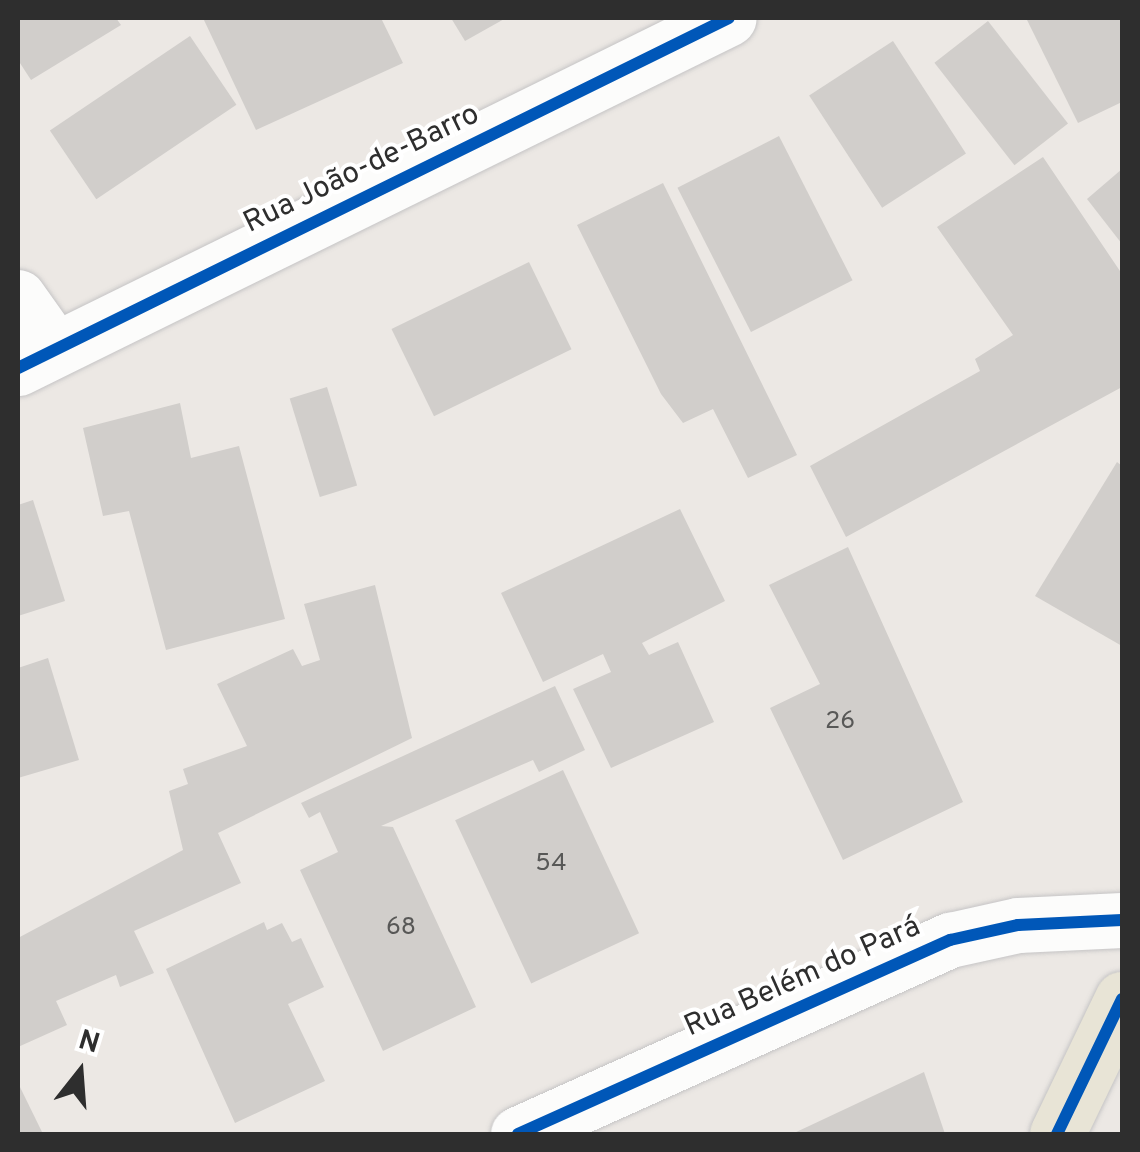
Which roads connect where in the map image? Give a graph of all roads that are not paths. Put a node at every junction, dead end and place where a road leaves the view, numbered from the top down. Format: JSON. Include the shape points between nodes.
{"nodes":[{"id":1,"x":729,"y":18,"type":"edge"},
{"id":2,"x":18,"y":298,"type":"edge"},
{"id":3,"x":36,"y":359,"type":"edge"},
{"id":4,"x":1122,"y":920,"type":"edge"},
{"id":5,"x":1122,"y":998,"type":"edge"},
{"id":6,"x":518,"y":1134,"type":"edge"},
{"id":7,"x":1057,"y":1134,"type":"edge"}],
"edges":[{"from":1,"to":3,"type":"street","name":"Rua João-de-Barro"},
{"from":2,"to":3,"type":"street"},
{"from":4,"to":6,"type":"street","name":"Rua Belém do Pará","via":[[1018,925],[950,940]]},
{"from":5,"to":7,"type":"main road"}]}
